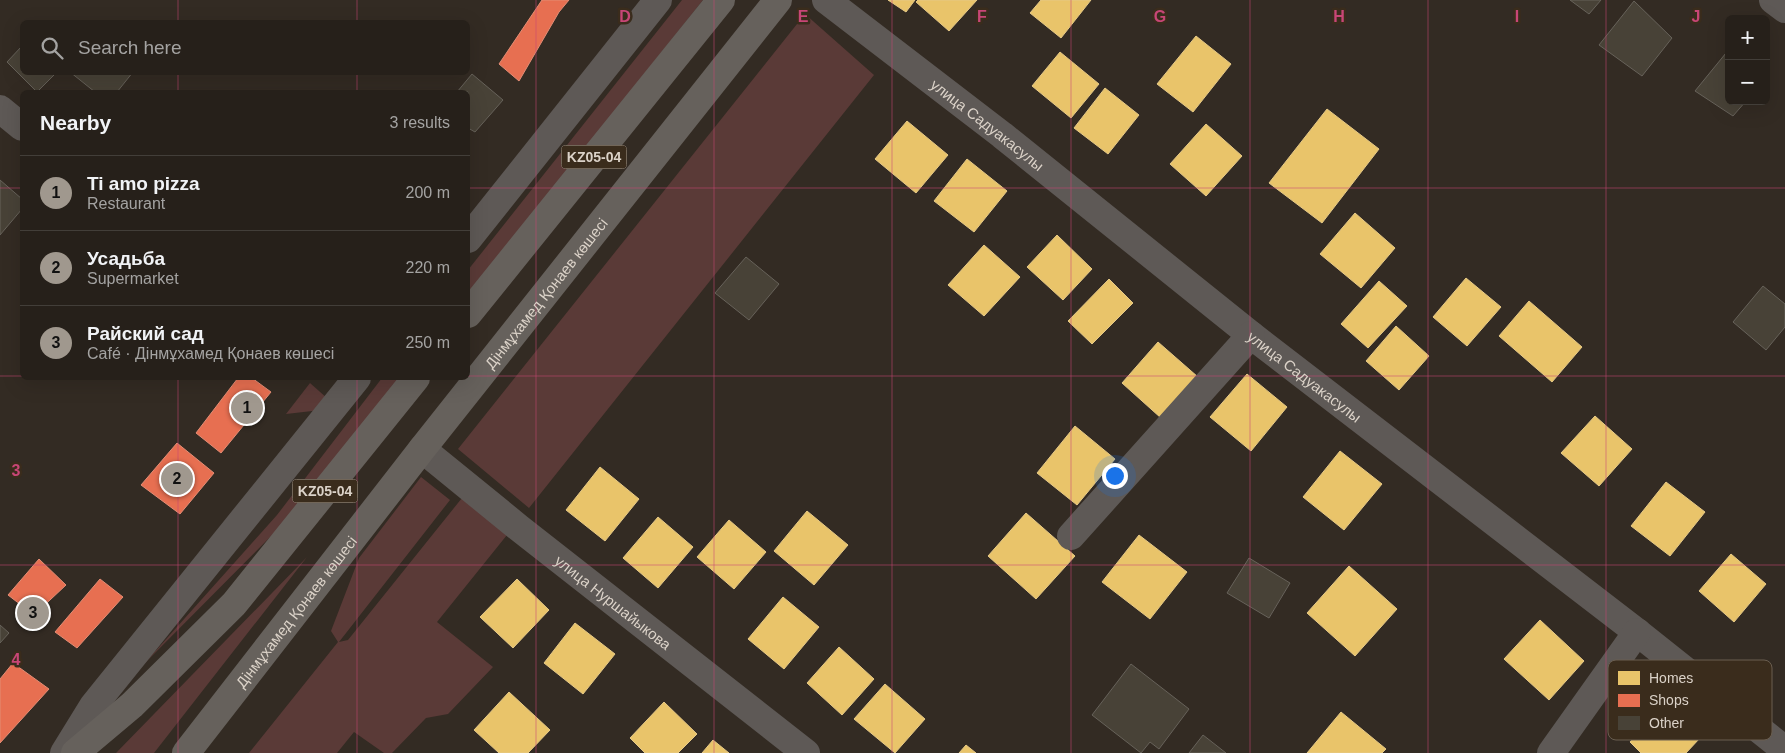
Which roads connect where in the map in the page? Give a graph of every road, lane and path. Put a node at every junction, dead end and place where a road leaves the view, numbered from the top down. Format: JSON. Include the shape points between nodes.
{"nodes":[{"id":1,"x":658,"y":0,"type":"edge"},
{"id":2,"x":721,"y":0,"type":"edge"},
{"id":3,"x":778,"y":0,"type":"edge"},
{"id":4,"x":826,"y":0,"type":"edge"},
{"id":5,"x":1773,"y":0,"type":"edge"},
{"id":6,"x":1785,"y":9,"type":"edge"},
{"id":7,"x":0,"y":109,"type":"edge"},
{"id":8,"x":20,"y":125,"type":"edge"},
{"id":9,"x":470,"y":236,"type":"edge"},
{"id":10,"x":470,"y":312,"type":"edge"},
{"id":11,"x":1251,"y":335,"type":"junction"},
{"id":12,"x":349,"y":380,"type":"edge"},
{"id":13,"x":414,"y":380,"type":"edge"},
{"id":14,"x":422,"y":450,"type":"junction"},
{"id":15,"x":1071,"y":536,"type":"dead end"},
{"id":16,"x":1637,"y":632,"type":"junction"},
{"id":17,"x":1617,"y":660,"type":"edge"},
{"id":18,"x":1672,"y":660,"type":"edge"},
{"id":19,"x":1608,"y":673,"type":"edge"},
{"id":20,"x":1772,"y":740,"type":"edge"},
{"id":21,"x":1785,"y":750,"type":"edge"},
{"id":22,"x":64,"y":753,"type":"edge"},
{"id":23,"x":75,"y":753,"type":"edge"},
{"id":24,"x":186,"y":753,"type":"edge"},
{"id":25,"x":806,"y":753,"type":"edge"},
{"id":26,"x":1551,"y":753,"type":"edge"}],
"edges":[{"from":1,"to":9,"type":"street"},
{"from":2,"to":10,"type":"main road","number":"KZ05-04"},
{"from":3,"to":14,"type":"main road","name":"Дінмұхамед Қонаев көшесі","number":"KZ05-04"},
{"from":4,"to":11,"type":"street","name":"улица Садуакасулы","via":[[1002,135]]},
{"from":5,"to":6,"type":"street"},
{"from":7,"to":8,"type":"street"},
{"from":11,"to":15,"type":"street"},
{"from":11,"to":16,"type":"street","name":"улица Садуакасулы"},
{"from":12,"to":22,"type":"street","via":[[93,706]]},
{"from":13,"to":23,"type":"main road","number":"KZ05-04","via":[[234,604],[132,705]]},
{"from":14,"to":24,"type":"main road","name":"Дінмұхамед Қонаев көшесі","number":"KZ05-04"},
{"from":14,"to":25,"type":"street","name":"улица Нуршайыкова"},
{"from":16,"to":17,"type":"street"},
{"from":16,"to":18,"type":"street","name":"улица Садуакасулы"},
{"from":19,"to":26,"type":"street"},
{"from":20,"to":21,"type":"street","name":"улица Садуакасулы"}]}
